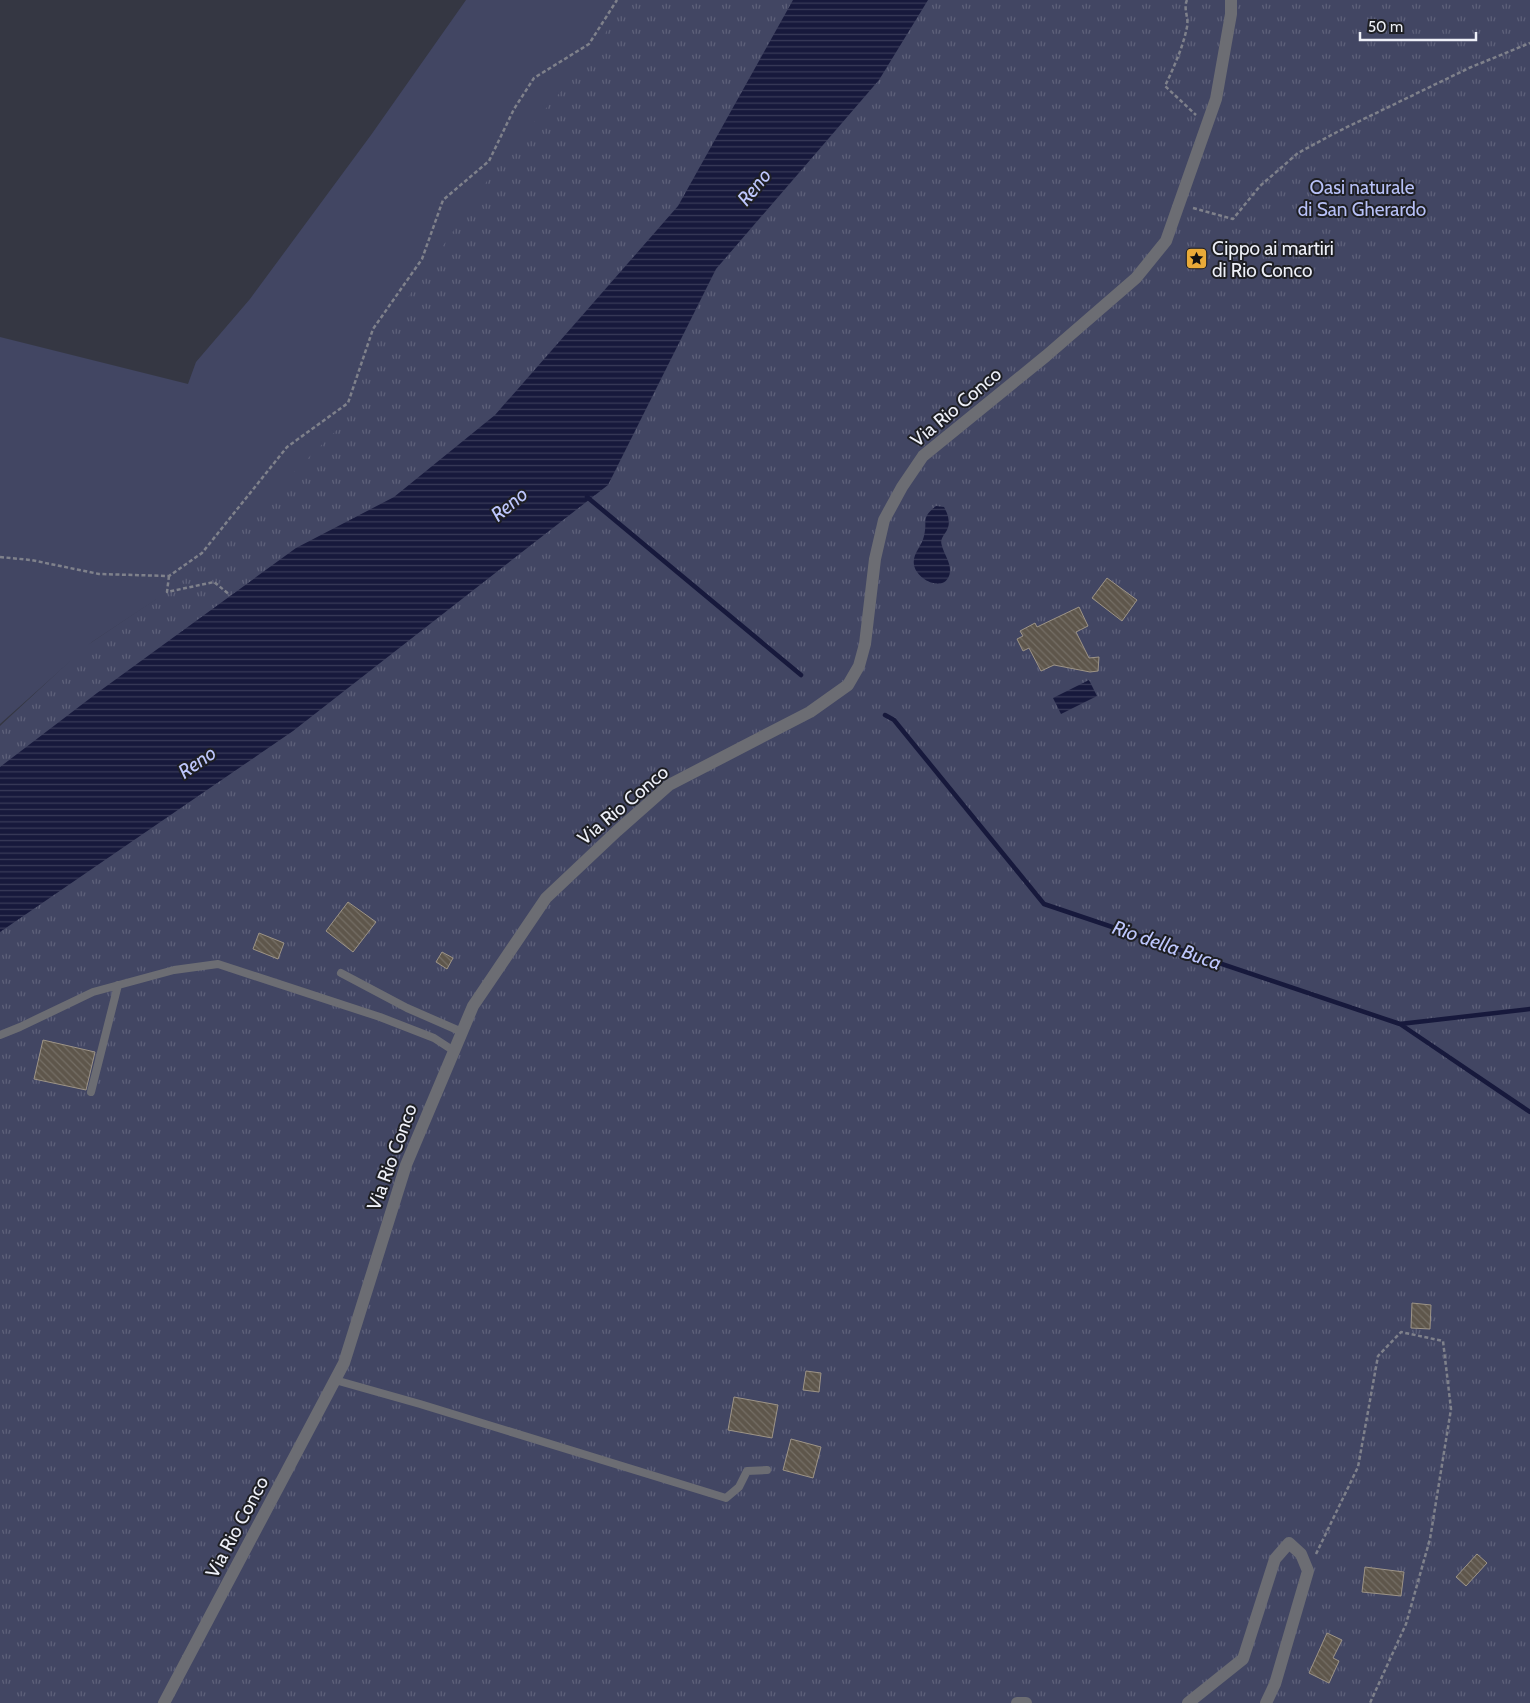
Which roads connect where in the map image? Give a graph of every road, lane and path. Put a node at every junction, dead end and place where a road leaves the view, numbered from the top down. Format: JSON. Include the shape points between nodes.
{"nodes":[{"id":1,"x":617,"y":0,"type":"edge"},
{"id":2,"x":1187,"y":0,"type":"edge"},
{"id":3,"x":1231,"y":0,"type":"edge"},
{"id":4,"x":1530,"y":43,"type":"edge"},
{"id":5,"x":1208,"y":123,"type":"junction"},
{"id":6,"x":1179,"y":204,"type":"junction"},
{"id":7,"x":0,"y":557,"type":"edge"},
{"id":8,"x":169,"y":576,"type":"junction"},
{"id":9,"x":230,"y":594,"type":"dead end"},
{"id":10,"x":341,"y":972,"type":"dead end"},
{"id":11,"x":118,"y":985,"type":"junction"},
{"id":12,"x":462,"y":1032,"type":"junction"},
{"id":13,"x":0,"y":1035,"type":"edge"},
{"id":14,"x":454,"y":1051,"type":"junction"},
{"id":15,"x":91,"y":1092,"type":"dead end"},
{"id":16,"x":335,"y":1380,"type":"junction"},
{"id":17,"x":768,"y":1470,"type":"dead end"},
{"id":18,"x":1308,"y":1572,"type":"junction"},
{"id":19,"x":164,"y":1703,"type":"edge"},
{"id":20,"x":1017,"y":1703,"type":"edge"},
{"id":21,"x":1026,"y":1703,"type":"edge"},
{"id":22,"x":1188,"y":1703,"type":"edge"},
{"id":23,"x":1266,"y":1703,"type":"edge"},
{"id":24,"x":1370,"y":1703,"type":"edge"}],
"edges":[{"from":1,"to":8,"type":"path","via":[[589,44],[534,78],[514,109],[489,161],[443,200],[422,258],[373,329],[348,403],[287,447],[202,553]]},
{"from":2,"to":5,"type":"path","via":[[1184,6],[1188,24],[1166,86]]},
{"from":3,"to":5,"type":"street","name":"Via Rio Conco","via":[[1216,99]]},
{"from":4,"to":6,"type":"path","via":[[1469,68],[1298,153],[1260,186],[1233,219]]},
{"from":5,"to":6,"type":"street","name":"Via Rio Conco"},
{"from":6,"to":12,"type":"street","name":"Via Rio Conco","via":[[1166,241],[1136,278],[923,456],[902,486],[884,520],[874,559],[865,644],[859,666],[848,685],[810,712],[669,785],[617,831],[546,898],[473,1006]]},
{"from":7,"to":8,"type":"path","via":[[99,574]]},
{"from":8,"to":9,"type":"path","via":[[167,592],[214,582]]},
{"from":10,"to":12,"type":"lane","via":[[407,1008]]},
{"from":11,"to":13,"type":"lane","via":[[93,992]]},
{"from":11,"to":14,"type":"lane","via":[[174,970],[218,964],[380,1017],[434,1038]]},
{"from":11,"to":15,"type":"lane"},
{"from":12,"to":14,"type":"street","name":"Via Rio Conco"},
{"from":14,"to":16,"type":"street","name":"Via Rio Conco","via":[[406,1165],[344,1363]]},
{"from":16,"to":17,"type":"lane","via":[[726,1498],[739,1487],[747,1472]]},
{"from":16,"to":19,"type":"street","name":"Via Rio Conco"},
{"from":18,"to":22,"type":"street","via":[[1301,1554],[1289,1544],[1275,1559],[1243,1659]]},
{"from":18,"to":23,"type":"street","via":[[1275,1684]]},
{"from":18,"to":24,"type":"path","via":[[1358,1467],[1378,1356],[1401,1332],[1444,1341],[1451,1409],[1430,1539],[1406,1624]]},
{"from":20,"to":21,"type":"street"}]}
